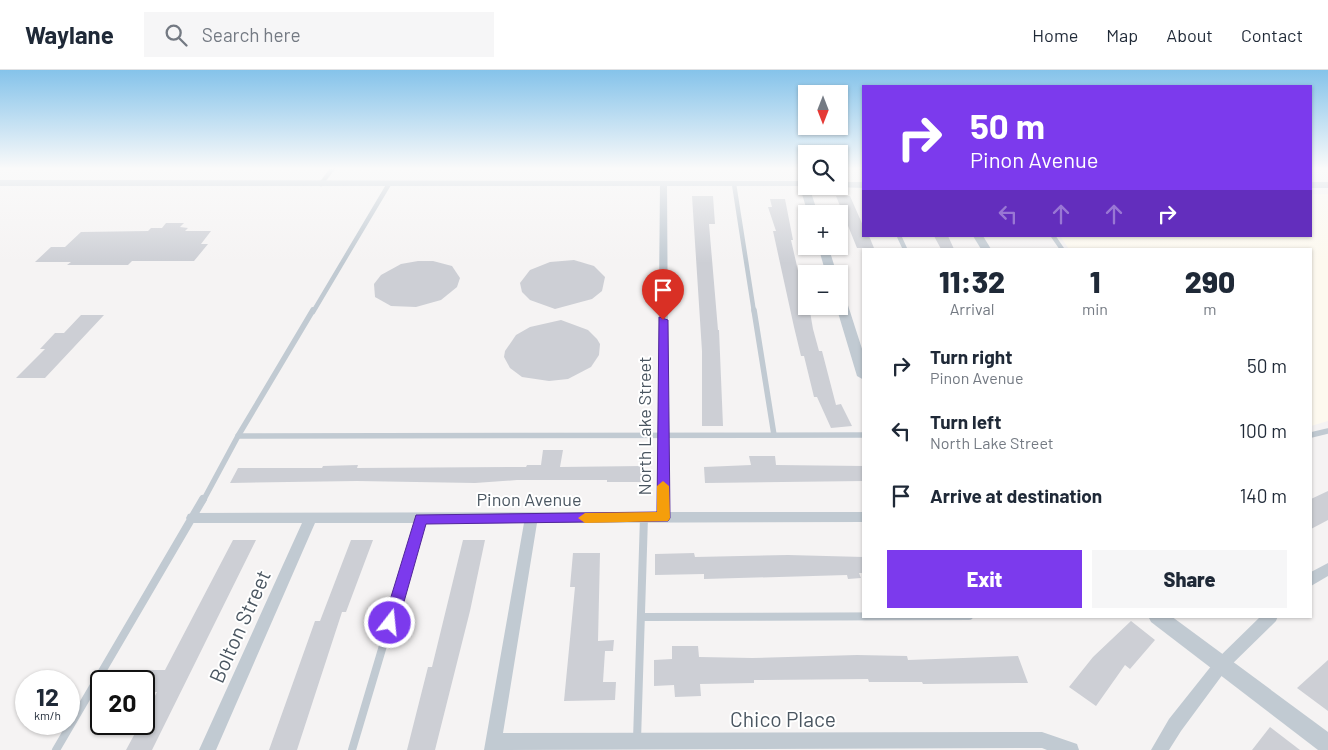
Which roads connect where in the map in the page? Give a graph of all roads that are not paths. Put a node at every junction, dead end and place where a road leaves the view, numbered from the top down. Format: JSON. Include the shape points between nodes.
{"nodes":[{"id":1,"x":380,"y":200,"type":"edge"},
{"id":2,"x":663,"y":200,"type":"edge"},
{"id":3,"x":737,"y":200,"type":"edge"},
{"id":4,"x":979,"y":237,"type":"edge"},
{"id":5,"x":1054,"y":237,"type":"edge"},
{"id":6,"x":985,"y":248,"type":"edge"},
{"id":7,"x":1061,"y":248,"type":"edge"},
{"id":8,"x":845,"y":315,"type":"edge"},
{"id":9,"x":862,"y":370,"type":"edge"},
{"id":10,"x":1328,"y":431,"type":"edge"},
{"id":11,"x":862,"y":434,"type":"edge"},
{"id":12,"x":774,"y":435,"type":"junction"},
{"id":13,"x":238,"y":436,"type":"junction"},
{"id":14,"x":663,"y":436,"type":"junction"},
{"id":15,"x":1312,"y":436,"type":"edge"},
{"id":16,"x":193,"y":518,"type":"junction"},
{"id":17,"x":310,"y":518,"type":"junction"},
{"id":18,"x":421,"y":518,"type":"junction"},
{"id":19,"x":531,"y":518,"type":"junction"},
{"id":20,"x":644,"y":518,"type":"junction"},
{"id":21,"x":663,"y":518,"type":"junction"},
{"id":22,"x":862,"y":518,"type":"edge"},
{"id":23,"x":1328,"y":569,"type":"edge"},
{"id":24,"x":1312,"y":579,"type":"edge"},
{"id":25,"x":862,"y":616,"type":"edge"},
{"id":26,"x":642,"y":617,"type":"junction"},
{"id":27,"x":1160,"y":618,"type":"edge"},
{"id":28,"x":1269,"y":618,"type":"edge"},
{"id":29,"x":1222,"y":665,"type":"junction"},
{"id":30,"x":637,"y":740,"type":"junction"},
{"id":31,"x":493,"y":745,"type":"edge"},
{"id":32,"x":1328,"y":745,"type":"edge"},
{"id":33,"x":56,"y":750,"type":"edge"},
{"id":34,"x":208,"y":750,"type":"edge"},
{"id":35,"x":352,"y":750,"type":"edge"},
{"id":36,"x":1071,"y":750,"type":"edge"},
{"id":37,"x":1159,"y":750,"type":"edge"}],
"edges":[{"from":1,"to":13,"type":"lane"},
{"from":2,"to":14,"type":"street","name":"North Lake Street"},
{"from":3,"to":12,"type":"lane"},
{"from":4,"to":6,"type":"street"},
{"from":5,"to":7,"type":"lane"},
{"from":8,"to":9,"type":"street"},
{"from":10,"to":15,"type":"lane"},
{"from":11,"to":12,"type":"lane"},
{"from":12,"to":14,"type":"lane"},
{"from":13,"to":14,"type":"lane"},
{"from":13,"to":16,"type":"lane"},
{"from":14,"to":21,"type":"street","name":"North Lake Street"},
{"from":16,"to":17,"type":"street","name":"Pinon Avenue"},
{"from":16,"to":33,"type":"lane"},
{"from":17,"to":18,"type":"street","name":"Pinon Avenue"},
{"from":17,"to":34,"type":"street","name":"Bolton Street"},
{"from":18,"to":19,"type":"street","name":"Pinon Avenue"},
{"from":18,"to":35,"type":"lane"},
{"from":19,"to":20,"type":"street","name":"Pinon Avenue"},
{"from":19,"to":31,"type":"street"},
{"from":20,"to":21,"type":"street","name":"Pinon Avenue"},
{"from":20,"to":26,"type":"lane"},
{"from":21,"to":22,"type":"street","name":"Pinon Avenue"},
{"from":23,"to":24,"type":"street"},
{"from":25,"to":26,"type":"lane"},
{"from":26,"to":30,"type":"lane"},
{"from":27,"to":29,"type":"street"},
{"from":28,"to":29,"type":"street"},
{"from":29,"to":32,"type":"street"},
{"from":29,"to":37,"type":"street"},
{"from":30,"to":31,"type":"street","name":"Chico Place"},
{"from":30,"to":36,"type":"street","name":"Chico Place","via":[[1042,740]]}]}
